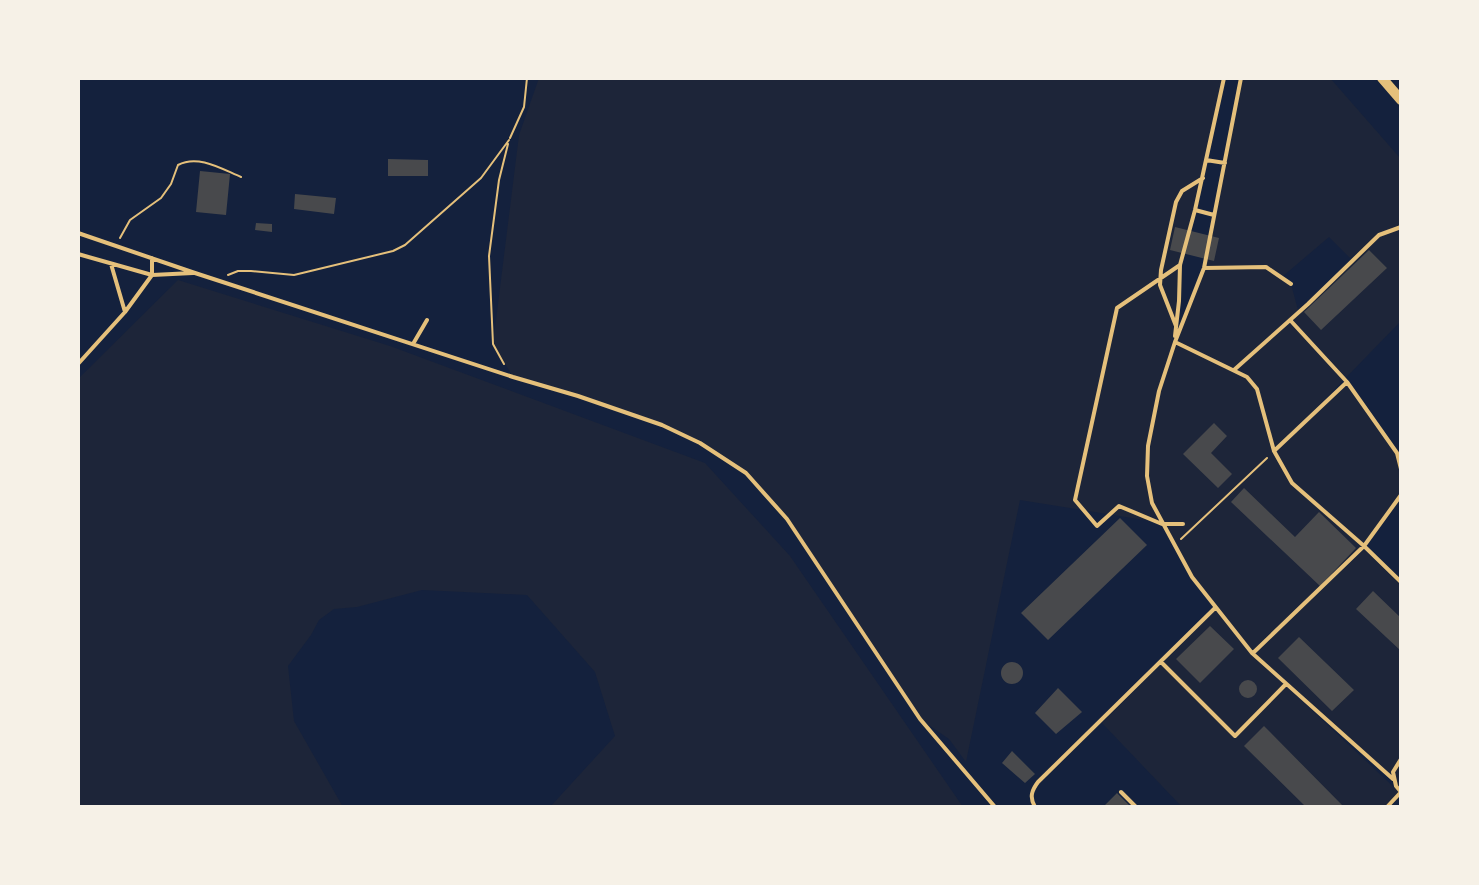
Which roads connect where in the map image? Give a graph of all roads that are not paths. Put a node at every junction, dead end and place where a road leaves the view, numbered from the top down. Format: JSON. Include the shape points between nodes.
{"nodes":[{"id":1,"x":1224,"y":78,"type":"edge"},
{"id":2,"x":1241,"y":78,"type":"edge"},
{"id":3,"x":1382,"y":78,"type":"edge"},
{"id":4,"x":1401,"y":100,"type":"edge"},
{"id":5,"x":1206,"y":160,"type":"junction"},
{"id":6,"x":1225,"y":163,"type":"junction"},
{"id":7,"x":1203,"y":178,"type":"junction"},
{"id":8,"x":1195,"y":210,"type":"junction"},
{"id":9,"x":1214,"y":215,"type":"junction"},
{"id":10,"x":1401,"y":227,"type":"edge"},
{"id":11,"x":78,"y":233,"type":"edge"},
{"id":12,"x":78,"y":254,"type":"edge"},
{"id":13,"x":152,"y":258,"type":"junction"},
{"id":14,"x":111,"y":264,"type":"junction"},
{"id":15,"x":1180,"y":265,"type":"junction"},
{"id":16,"x":1204,"y":268,"type":"junction"},
{"id":17,"x":195,"y":273,"type":"junction"},
{"id":18,"x":152,"y":275,"type":"junction"},
{"id":19,"x":1160,"y":278,"type":"junction"},
{"id":20,"x":1291,"y":284,"type":"dead end"},
{"id":21,"x":125,"y":312,"type":"junction"},
{"id":22,"x":427,"y":320,"type":"dead end"},
{"id":23,"x":1290,"y":320,"type":"junction"},
{"id":24,"x":1176,"y":327,"type":"junction"},
{"id":25,"x":1175,"y":342,"type":"junction"},
{"id":26,"x":413,"y":344,"type":"junction"},
{"id":27,"x":78,"y":364,"type":"edge"},
{"id":28,"x":1234,"y":370,"type":"junction"},
{"id":29,"x":1347,"y":382,"type":"junction"},
{"id":30,"x":1274,"y":451,"type":"junction"},
{"id":31,"x":1401,"y":469,"type":"edge"},
{"id":32,"x":1401,"y":495,"type":"edge"},
{"id":33,"x":1162,"y":524,"type":"junction"},
{"id":34,"x":1183,"y":524,"type":"dead end"},
{"id":35,"x":1364,"y":546,"type":"junction"},
{"id":36,"x":1401,"y":582,"type":"edge"},
{"id":37,"x":1215,"y":608,"type":"junction"},
{"id":38,"x":1252,"y":653,"type":"junction"},
{"id":39,"x":1161,"y":662,"type":"junction"},
{"id":40,"x":1286,"y":684,"type":"junction"},
{"id":41,"x":1401,"y":759,"type":"edge"},
{"id":42,"x":1393,"y":779,"type":"junction"},
{"id":43,"x":1121,"y":792,"type":"dead end"},
{"id":44,"x":1401,"y":792,"type":"edge"},
{"id":45,"x":995,"y":807,"type":"edge"},
{"id":46,"x":1035,"y":807,"type":"edge"},
{"id":47,"x":1136,"y":807,"type":"edge"},
{"id":48,"x":1387,"y":807,"type":"edge"}],
"edges":[{"from":1,"to":5,"type":"lane"},
{"from":2,"to":6,"type":"lane"},
{"from":3,"to":4,"type":"main road"},
{"from":5,"to":6,"type":"lane"},
{"from":5,"to":7,"type":"lane"},
{"from":6,"to":9,"type":"lane"},
{"from":7,"to":8,"type":"lane"},
{"from":7,"to":19,"type":"lane","via":[[1182,191],[1176,202]]},
{"from":8,"to":9,"type":"lane"},
{"from":8,"to":15,"type":"lane"},
{"from":9,"to":16,"type":"lane"},
{"from":10,"to":23,"type":"lane","via":[[1379,235]]},
{"from":11,"to":13,"type":"lane"},
{"from":12,"to":14,"type":"lane"},
{"from":13,"to":17,"type":"lane"},
{"from":13,"to":18,"type":"lane"},
{"from":14,"to":18,"type":"lane"},
{"from":14,"to":21,"type":"lane"},
{"from":15,"to":19,"type":"lane"},
{"from":15,"to":24,"type":"lane"},
{"from":16,"to":20,"type":"lane","via":[[1266,267]]},
{"from":16,"to":25,"type":"lane"},
{"from":17,"to":18,"type":"lane"},
{"from":17,"to":26,"type":"lane"},
{"from":18,"to":21,"type":"lane"},
{"from":19,"to":24,"type":"lane"},
{"from":19,"to":33,"type":"lane","via":[[1117,308],[1075,500],[1097,526],[1119,506]]},
{"from":21,"to":27,"type":"lane"},
{"from":22,"to":26,"type":"lane"},
{"from":23,"to":28,"type":"lane"},
{"from":23,"to":29,"type":"lane"},
{"from":24,"to":25,"type":"lane"},
{"from":25,"to":28,"type":"lane"},
{"from":25,"to":33,"type":"lane","via":[[1148,446],[1147,476]]},
{"from":26,"to":45,"type":"lane","via":[[662,425],[746,473],[787,519],[920,719]]},
{"from":28,"to":30,"type":"lane","via":[[1257,389]]},
{"from":29,"to":30,"type":"lane"},
{"from":29,"to":31,"type":"lane","via":[[1397,453]]},
{"from":30,"to":35,"type":"lane","via":[[1292,483]]},
{"from":32,"to":35,"type":"lane"},
{"from":33,"to":34,"type":"lane"},
{"from":33,"to":37,"type":"lane"},
{"from":35,"to":36,"type":"lane"},
{"from":35,"to":38,"type":"lane"},
{"from":37,"to":38,"type":"lane"},
{"from":37,"to":39,"type":"lane"},
{"from":38,"to":40,"type":"lane"},
{"from":39,"to":40,"type":"lane","via":[[1235,736]]},
{"from":39,"to":46,"type":"lane","via":[[1038,782],[1031,798]]},
{"from":40,"to":42,"type":"lane"},
{"from":41,"to":42,"type":"lane"},
{"from":42,"to":44,"type":"lane"},
{"from":43,"to":47,"type":"lane"},
{"from":44,"to":48,"type":"lane"}]}
